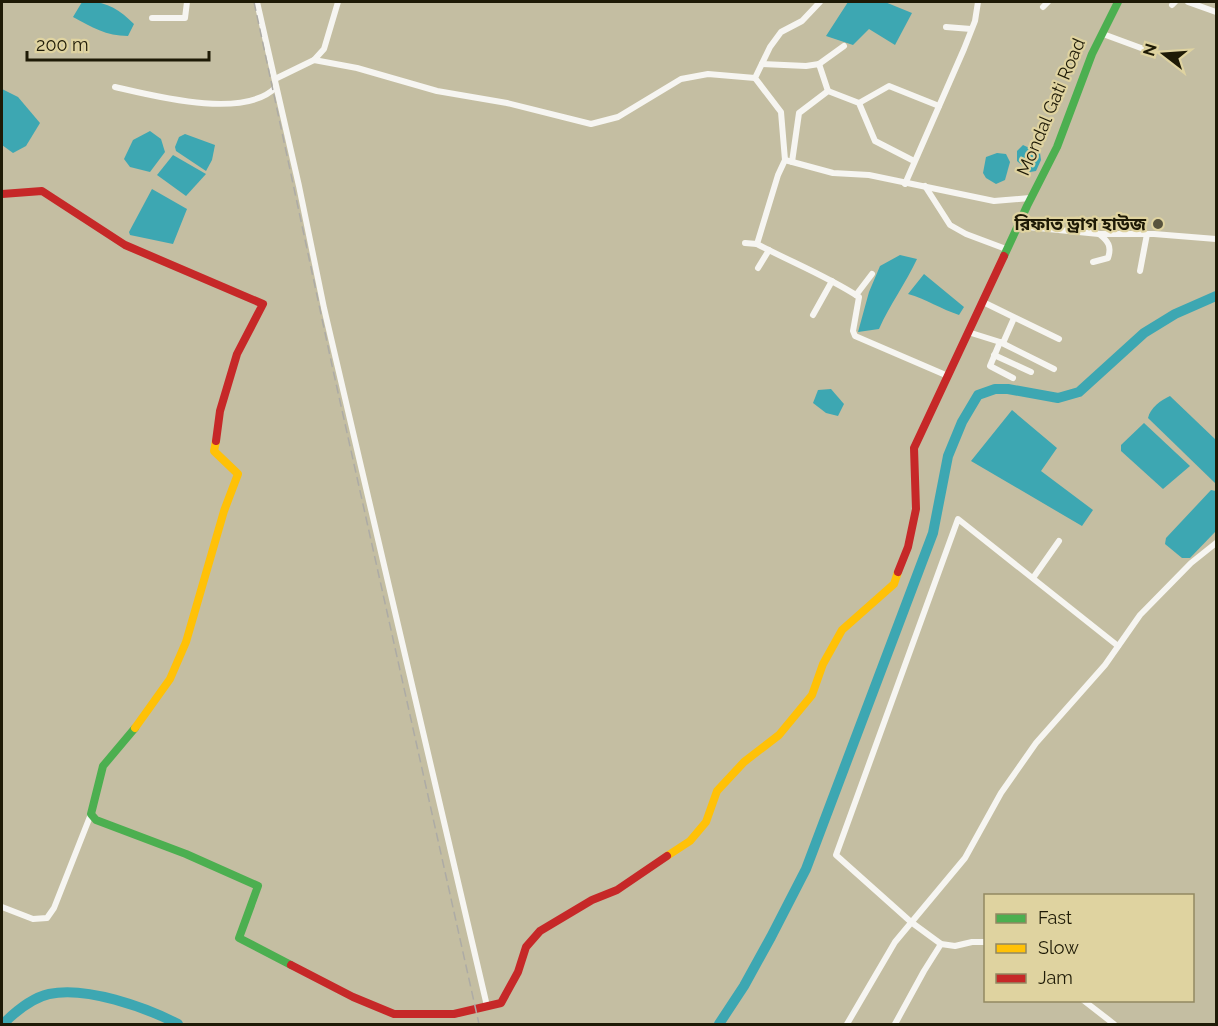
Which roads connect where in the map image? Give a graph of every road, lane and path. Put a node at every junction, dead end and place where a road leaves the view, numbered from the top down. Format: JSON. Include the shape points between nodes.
{"nodes":[{"id":1,"x":187,"y":2,"type":"edge"},
{"id":2,"x":257,"y":2,"type":"edge"},
{"id":3,"x":338,"y":2,"type":"edge"},
{"id":4,"x":820,"y":2,"type":"edge"},
{"id":5,"x":978,"y":2,"type":"edge"},
{"id":6,"x":1118,"y":2,"type":"edge"},
{"id":7,"x":1188,"y":2,"type":"edge"},
{"id":8,"x":1216,"y":12,"type":"edge"},
{"id":9,"x":153,"y":18,"type":"dead end"},
{"id":10,"x":946,"y":27,"type":"dead end"},
{"id":11,"x":972,"y":29,"type":"junction"},
{"id":12,"x":1103,"y":34,"type":"dead end"},
{"id":13,"x":844,"y":46,"type":"dead end"},
{"id":14,"x":1141,"y":48,"type":"dead end"},
{"id":15,"x":314,"y":60,"type":"junction"},
{"id":16,"x":762,"y":64,"type":"junction"},
{"id":17,"x":819,"y":64,"type":"junction"},
{"id":18,"x":755,"y":78,"type":"junction"},
{"id":19,"x":275,"y":79,"type":"junction"},
{"id":20,"x":115,"y":87,"type":"dead end"},
{"id":21,"x":276,"y":87,"type":"junction"},
{"id":22,"x":828,"y":91,"type":"junction"},
{"id":23,"x":859,"y":103,"type":"junction"},
{"id":24,"x":939,"y":106,"type":"junction"},
{"id":25,"x":788,"y":161,"type":"junction"},
{"id":26,"x":914,"y":161,"type":"junction"},
{"id":27,"x":906,"y":184,"type":"junction"},
{"id":28,"x":925,"y":186,"type":"junction"},
{"id":29,"x":2,"y":194,"type":"edge"},
{"id":30,"x":1030,"y":198,"type":"junction"},
{"id":31,"x":1018,"y":226,"type":"junction"},
{"id":32,"x":1099,"y":234,"type":"junction"},
{"id":33,"x":1147,"y":234,"type":"junction"},
{"id":34,"x":1216,"y":239,"type":"edge"},
{"id":35,"x":745,"y":243,"type":"dead end"},
{"id":36,"x":757,"y":244,"type":"junction"},
{"id":37,"x":1006,"y":249,"type":"junction"},
{"id":38,"x":769,"y":250,"type":"junction"},
{"id":39,"x":1093,"y":262,"type":"dead end"},
{"id":40,"x":758,"y":268,"type":"dead end"},
{"id":41,"x":1140,"y":271,"type":"dead end"},
{"id":42,"x":872,"y":274,"type":"dead end"},
{"id":43,"x":831,"y":281,"type":"junction"},
{"id":44,"x":856,"y":295,"type":"junction"},
{"id":45,"x":983,"y":302,"type":"junction"},
{"id":46,"x":813,"y":315,"type":"dead end"},
{"id":47,"x":1014,"y":318,"type":"junction"},
{"id":48,"x":968,"y":332,"type":"junction"},
{"id":49,"x":1059,"y":339,"type":"dead end"},
{"id":50,"x":1001,"y":343,"type":"junction"},
{"id":51,"x":994,"y":355,"type":"junction"},
{"id":52,"x":1054,"y":369,"type":"dead end"},
{"id":53,"x":1031,"y":372,"type":"dead end"},
{"id":54,"x":948,"y":376,"type":"junction"},
{"id":55,"x":1013,"y":378,"type":"dead end"},
{"id":56,"x":1059,"y":541,"type":"dead end"},
{"id":57,"x":1216,"y":543,"type":"edge"},
{"id":58,"x":1033,"y":578,"type":"junction"},
{"id":59,"x":1118,"y":646,"type":"junction"},
{"id":60,"x":91,"y":814,"type":"junction"},
{"id":61,"x":2,"y":907,"type":"edge"},
{"id":62,"x":911,"y":921,"type":"junction"},
{"id":63,"x":984,"y":942,"type":"edge"},
{"id":64,"x":941,"y":944,"type":"junction"},
{"id":65,"x":1086,"y":1002,"type":"edge"},
{"id":66,"x":486,"y":1006,"type":"junction"},
{"id":67,"x":847,"y":1024,"type":"edge"},
{"id":68,"x":895,"y":1024,"type":"edge"},
{"id":69,"x":1113,"y":1024,"type":"edge"}],
"edges":[{"from":1,"to":9,"type":"street","via":[[185,18]]},
{"from":2,"to":19,"type":"street"},
{"from":3,"to":15,"type":"street","via":[[324,49]]},
{"from":4,"to":16,"type":"street","via":[[802,21],[782,32]]},
{"from":5,"to":11,"type":"street"},
{"from":6,"to":30,"type":"street","name":"Mondal Gati Road","via":[[1102,29],[1057,147]]},
{"from":7,"to":8,"type":"street"},
{"from":10,"to":11,"type":"street"},
{"from":11,"to":24,"type":"street"},
{"from":12,"to":14,"type":"street"},
{"from":13,"to":17,"type":"street"},
{"from":15,"to":18,"type":"street","via":[[591,124],[618,117],[681,79],[708,74]]},
{"from":15,"to":19,"type":"street"},
{"from":16,"to":17,"type":"street"},
{"from":16,"to":18,"type":"street"},
{"from":17,"to":22,"type":"street"},
{"from":18,"to":25,"type":"street","via":[[782,112]]},
{"from":19,"to":21,"type":"street"},
{"from":20,"to":21,"type":"street","via":[[170,100],[214,104],[260,100]]},
{"from":21,"to":66,"type":"street"},
{"from":22,"to":23,"type":"street"},
{"from":22,"to":25,"type":"street","via":[[799,113]]},
{"from":23,"to":24,"type":"street","via":[[889,86]]},
{"from":23,"to":26,"type":"street","via":[[875,141]]},
{"from":24,"to":26,"type":"street"},
{"from":25,"to":27,"type":"street","via":[[833,173],[869,175]]},
{"from":25,"to":36,"type":"street","via":[[778,174]]},
{"from":26,"to":27,"type":"street"},
{"from":27,"to":28,"type":"street"},
{"from":28,"to":30,"type":"street","via":[[994,201]]},
{"from":28,"to":37,"type":"street","via":[[950,225]]},
{"from":29,"to":60,"type":"street","via":[[42,191],[125,245],[263,304],[237,354],[220,411],[214,451],[238,474],[186,642],[170,679],[103,766]]},
{"from":30,"to":31,"type":"street","name":"Mondal Gati Road"},
{"from":31,"to":32,"type":"street"},
{"from":31,"to":37,"type":"street","name":"Mondal Gati Road"},
{"from":32,"to":33,"type":"street"},
{"from":32,"to":39,"type":"street","via":[[1110,250],[1108,258]]},
{"from":33,"to":34,"type":"street"},
{"from":33,"to":41,"type":"street"},
{"from":35,"to":36,"type":"street"},
{"from":36,"to":38,"type":"street"},
{"from":37,"to":45,"type":"street","name":"Mondal Gati Road"},
{"from":38,"to":40,"type":"street"},
{"from":38,"to":43,"type":"street"},
{"from":42,"to":44,"type":"street"},
{"from":43,"to":44,"type":"street"},
{"from":43,"to":46,"type":"street"},
{"from":44,"to":54,"type":"street","via":[[859,297],[855,336]]},
{"from":45,"to":47,"type":"street"},
{"from":45,"to":48,"type":"street","name":"Mondal Gati Road"},
{"from":47,"to":49,"type":"street"},
{"from":47,"to":50,"type":"street"},
{"from":48,"to":50,"type":"street"},
{"from":48,"to":54,"type":"street","name":"Mondal Gati Road"},
{"from":50,"to":51,"type":"street"},
{"from":50,"to":52,"type":"street"},
{"from":51,"to":53,"type":"street"},
{"from":51,"to":55,"type":"street","via":[[990,366]]},
{"from":54,"to":66,"type":"street","name":"Mondal Gati Road","via":[[914,448],[916,509],[908,547],[894,584],[842,630],[823,664],[812,695],[779,735],[744,762],[717,791],[706,822],[690,841],[617,890],[540,931],[526,947],[501,1003]]},
{"from":56,"to":58,"type":"street"},
{"from":57,"to":59,"type":"street","via":[[1140,615]]},
{"from":58,"to":59,"type":"street"},
{"from":58,"to":62,"type":"street","via":[[958,519],[836,855]]},
{"from":59,"to":62,"type":"street","via":[[1036,742],[1001,793],[965,858]]},
{"from":60,"to":61,"type":"street","via":[[47,918],[33,919]]},
{"from":60,"to":66,"type":"street","via":[[96,820],[258,886],[239,938],[352,997],[394,1014],[454,1014]]},
{"from":62,"to":64,"type":"street"},
{"from":62,"to":67,"type":"street"},
{"from":63,"to":64,"type":"street"},
{"from":64,"to":68,"type":"street"},
{"from":65,"to":69,"type":"street"}]}
